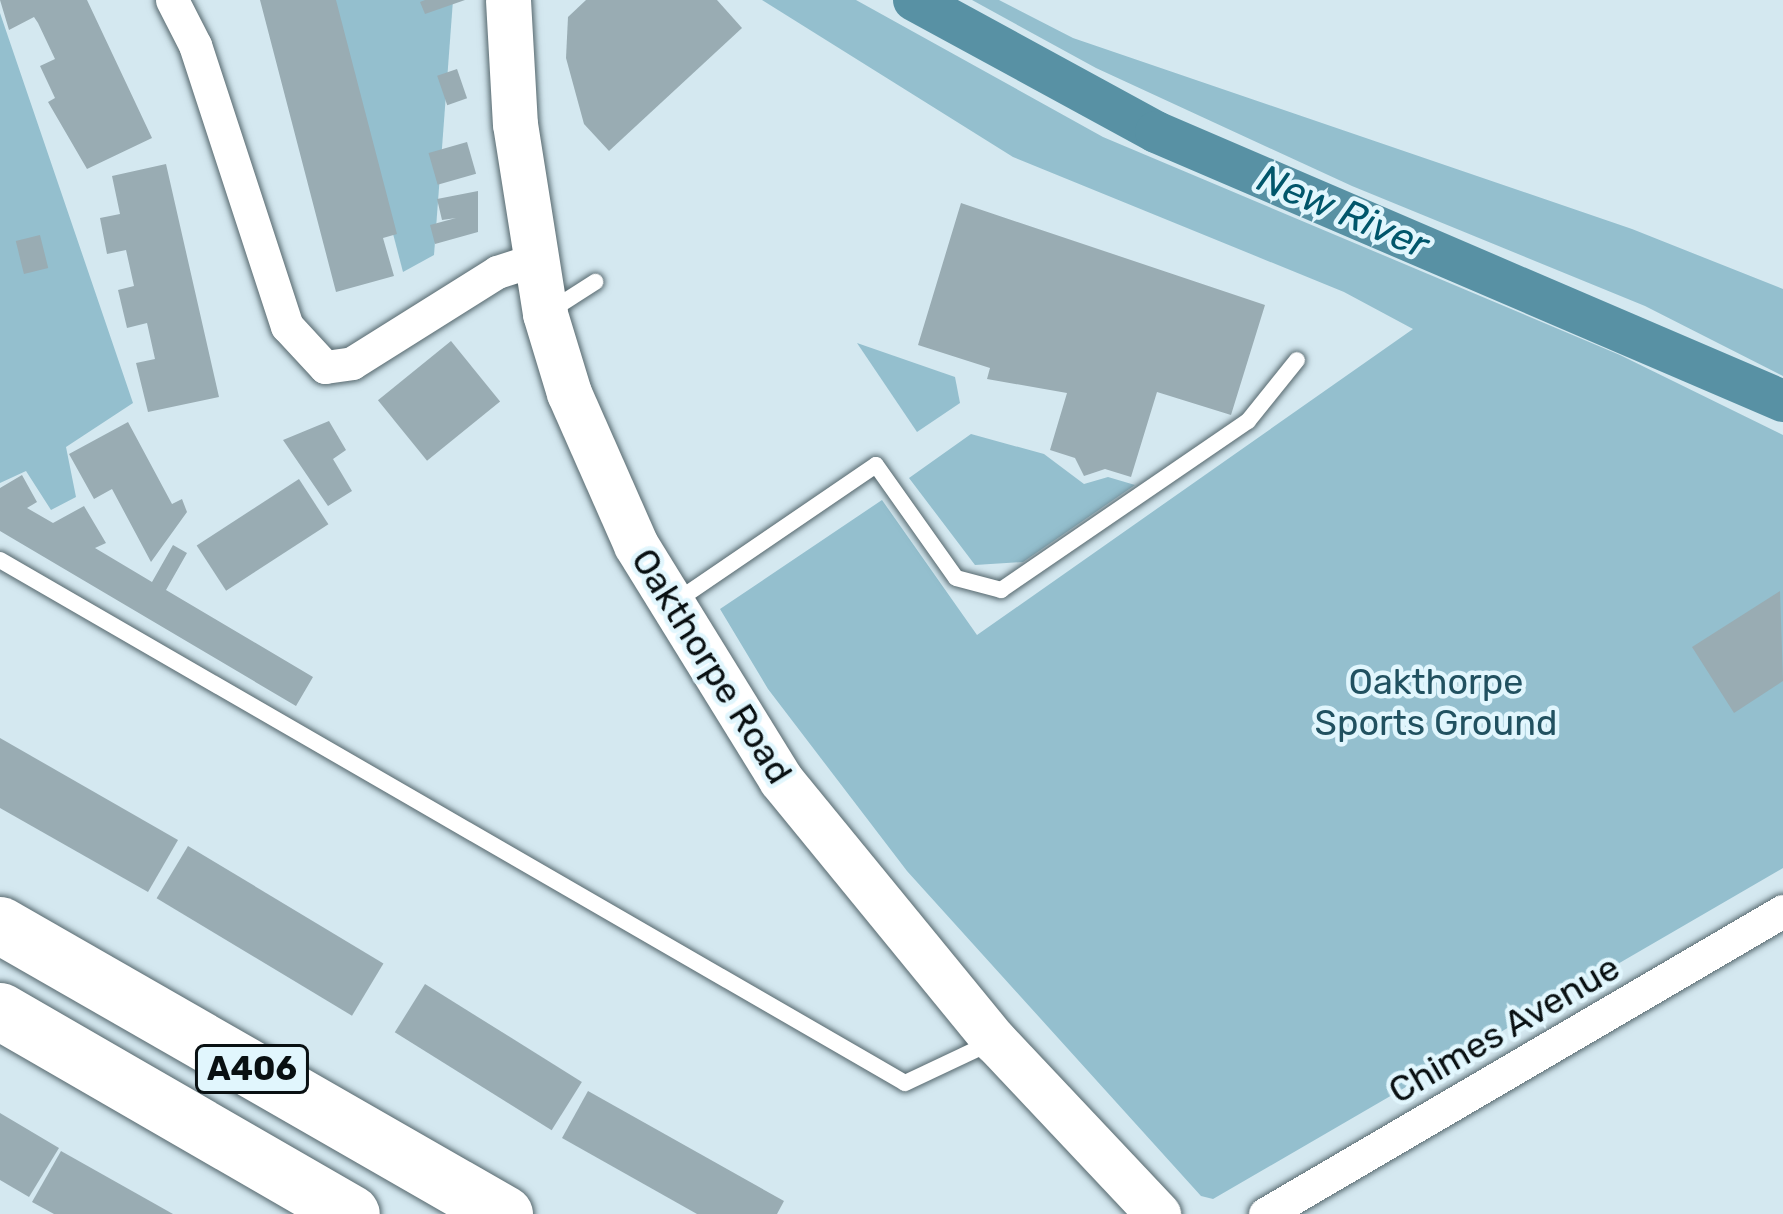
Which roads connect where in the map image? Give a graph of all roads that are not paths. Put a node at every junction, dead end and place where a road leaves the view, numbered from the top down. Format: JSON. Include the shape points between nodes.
{"nodes":[{"id":1,"x":172,"y":0,"type":"edge"},
{"id":2,"x":508,"y":0,"type":"edge"},
{"id":3,"x":534,"y":260,"type":"junction"},
{"id":4,"x":595,"y":282,"type":"dead end"},
{"id":5,"x":545,"y":314,"type":"junction"},
{"id":6,"x":1297,"y":360,"type":"dead end"},
{"id":7,"x":0,"y":560,"type":"edge"},
{"id":8,"x":669,"y":606,"type":"junction"},
{"id":9,"x":1783,"y":911,"type":"edge"},
{"id":10,"x":0,"y":925,"type":"edge"},
{"id":11,"x":0,"y":1011,"type":"edge"},
{"id":12,"x":995,"y":1041,"type":"junction"},
{"id":13,"x":351,"y":1214,"type":"edge"},
{"id":14,"x":504,"y":1214,"type":"edge"},
{"id":15,"x":1158,"y":1214,"type":"edge"},
{"id":16,"x":1265,"y":1214,"type":"edge"}],
"edges":[{"from":1,"to":3,"type":"street","via":[[203,67],[287,326],[325,367],[352,363],[497,272]]},
{"from":2,"to":3,"type":"street","name":"Oakthorpe Road","via":[[514,124]]},
{"from":3,"to":5,"type":"street","name":"Oakthorpe Road"},
{"from":4,"to":5,"type":"lane"},
{"from":5,"to":8,"type":"street","name":"Oakthorpe Road","via":[[609,491]]},
{"from":6,"to":8,"type":"lane","via":[[1248,421],[1001,590],[956,578],[876,465]]},
{"from":7,"to":12,"type":"lane","via":[[905,1083]]},
{"from":8,"to":12,"type":"street","name":"Oakthorpe Road","via":[[782,780]]},
{"from":9,"to":16,"type":"street","name":"Chimes Avenue"},
{"from":10,"to":14,"type":"highway","number":"A406"},
{"from":11,"to":13,"type":"highway","number":"A406"},
{"from":12,"to":15,"type":"street","name":"Oakthorpe Road"}]}
